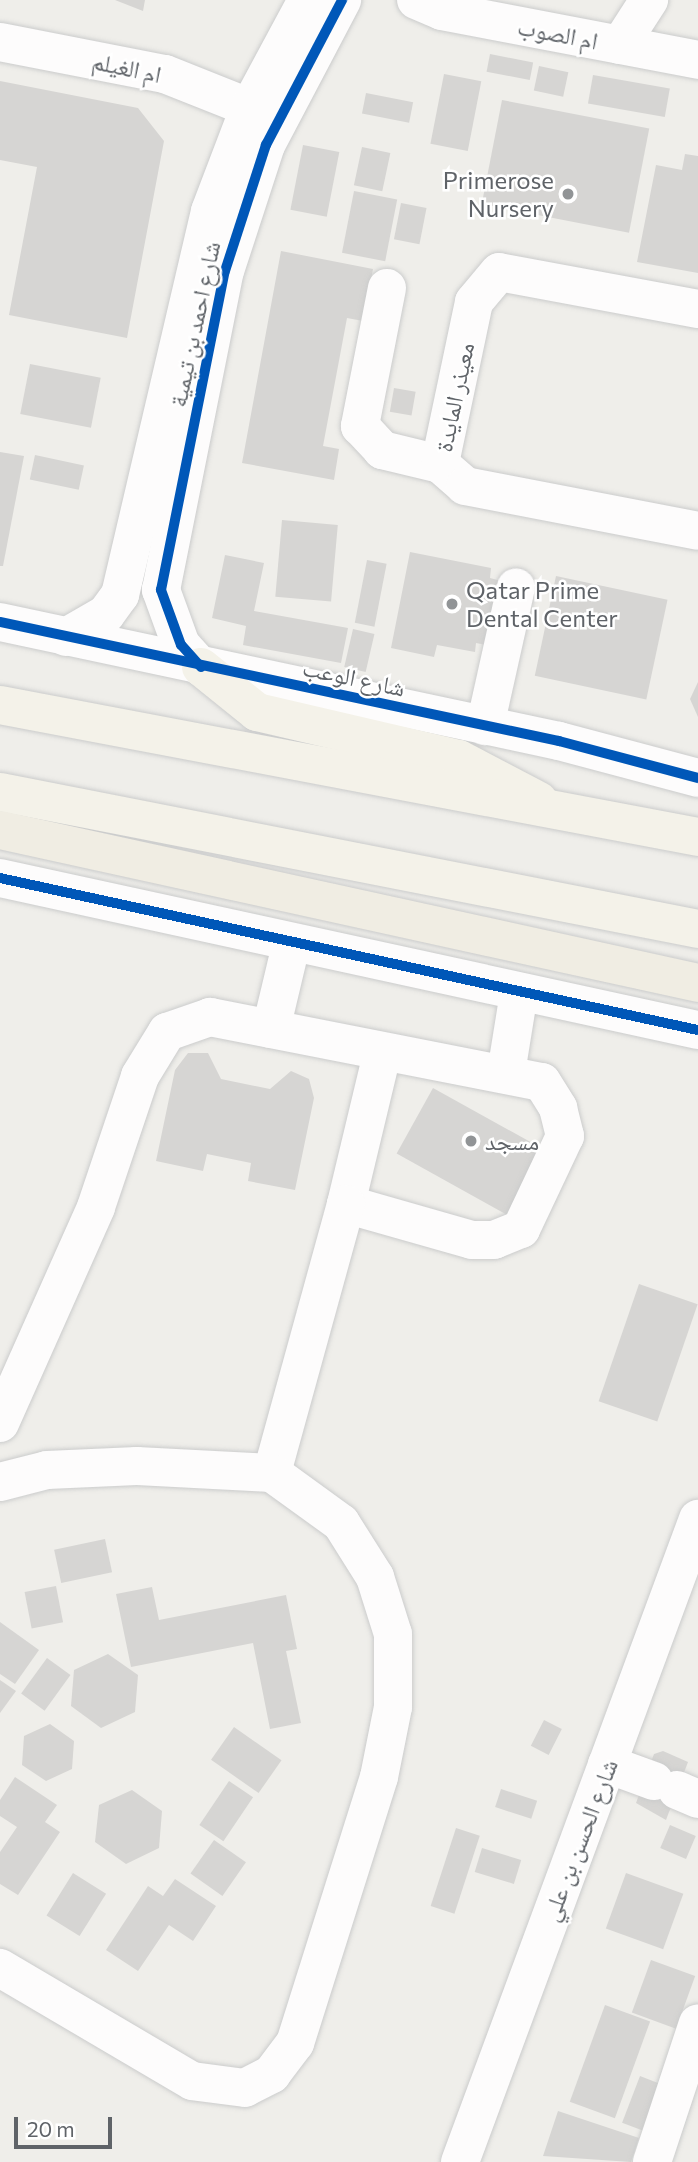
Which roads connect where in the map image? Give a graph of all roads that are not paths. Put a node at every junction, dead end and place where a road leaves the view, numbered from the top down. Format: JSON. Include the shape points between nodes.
{"nodes":[{"id":1,"x":307,"y":0,"type":"edge"},
{"id":2,"x":342,"y":0,"type":"edge"},
{"id":3,"x":416,"y":0,"type":"edge"},
{"id":4,"x":649,"y":0,"type":"edge"},
{"id":5,"x":0,"y":42,"type":"edge"},
{"id":6,"x":620,"y":45,"type":"junction"},
{"id":7,"x":698,"y":60,"type":"edge"},
{"id":8,"x":264,"y":112,"type":"junction"},
{"id":9,"x":387,"y":288,"type":"dead end"},
{"id":10,"x":698,"y":309,"type":"edge"},
{"id":11,"x":440,"y":464,"type":"junction"},
{"id":12,"x":698,"y":531,"type":"edge"},
{"id":13,"x":516,"y":587,"type":"dead end"},
{"id":14,"x":0,"y":622,"type":"edge"},
{"id":15,"x":66,"y":637,"type":"junction"},
{"id":16,"x":201,"y":667,"type":"junction"},
{"id":17,"x":0,"y":705,"type":"edge"},
{"id":18,"x":485,"y":726,"type":"junction"},
{"id":19,"x":698,"y":778,"type":"edge"},
{"id":20,"x":0,"y":792,"type":"edge"},
{"id":21,"x":558,"y":814,"type":"junction"},
{"id":22,"x":0,"y":830,"type":"edge"},
{"id":23,"x":698,"y":837,"type":"edge"},
{"id":24,"x":0,"y":878,"type":"edge"},
{"id":25,"x":698,"y":929,"type":"edge"},
{"id":26,"x":291,"y":945,"type":"junction"},
{"id":27,"x":698,"y":983,"type":"edge"},
{"id":28,"x":519,"y":993,"type":"junction"},
{"id":29,"x":271,"y":1029,"type":"junction"},
{"id":30,"x":698,"y":1030,"type":"edge"},
{"id":31,"x":383,"y":1054,"type":"junction"},
{"id":32,"x":506,"y":1073,"type":"junction"},
{"id":33,"x":346,"y":1204,"type":"junction"},
{"id":34,"x":0,"y":1423,"type":"edge"},
{"id":35,"x":272,"y":1473,"type":"junction"},
{"id":36,"x":0,"y":1482,"type":"edge"},
{"id":37,"x":698,"y":1519,"type":"edge"},
{"id":38,"x":607,"y":1764,"type":"junction"},
{"id":39,"x":677,"y":1790,"type":"edge"},
{"id":40,"x":0,"y":1968,"type":"edge"},
{"id":41,"x":698,"y":2023,"type":"edge"},
{"id":42,"x":460,"y":2162,"type":"edge"},
{"id":43,"x":652,"y":2162,"type":"edge"}],
"edges":[{"from":1,"to":8,"type":"street","name":"شارع احمد بن تيمية"},
{"from":2,"to":8,"type":"street","name":"شارع احمد بن تيمية"},
{"from":3,"to":6,"type":"street","name":"ام الصوب","via":[[442,11]]},
{"from":4,"to":6,"type":"street","name":"ام الصوب"},
{"from":5,"to":8,"type":"street","name":"ام الغيلم","via":[[165,74]]},
{"from":6,"to":7,"type":"street","name":"ام الصوب"},
{"from":8,"to":15,"type":"street","name":"شارع احمد بن تيمية","via":[[195,265],[128,570],[106,614]]},
{"from":8,"to":16,"type":"street","name":"شارع احمد بن تيمية","via":[[225,271],[163,576],[167,618]]},
{"from":9,"to":11,"type":"street","via":[[360,426],[382,450]]},
{"from":10,"to":11,"type":"street","name":"معيذر المايدة","via":[[499,272],[474,302]]},
{"from":11,"to":12,"type":"street","name":"معيذر المايدة","via":[[465,486]]},
{"from":13,"to":18,"type":"street"},
{"from":14,"to":15,"type":"street","name":"شارع الوعب"},
{"from":15,"to":16,"type":"street","name":"شارع الوعب"},
{"from":16,"to":18,"type":"street","name":"شارع الوعب"},
{"from":16,"to":21,"type":"main road","via":[[257,712],[459,760]]},
{"from":17,"to":21,"type":"main road"},
{"from":18,"to":19,"type":"street","name":"شارع الوعب"},
{"from":20,"to":25,"type":"main road"},
{"from":21,"to":23,"type":"main road"},
{"from":22,"to":27,"type":"highway"},
{"from":24,"to":26,"type":"street"},
{"from":26,"to":28,"type":"street"},
{"from":26,"to":29,"type":"street"},
{"from":28,"to":30,"type":"street"},
{"from":28,"to":32,"type":"street"},
{"from":29,"to":31,"type":"street"},
{"from":29,"to":34,"type":"street","via":[[210,1017],[167,1032],[140,1076],[96,1208]]},
{"from":31,"to":32,"type":"street"},
{"from":31,"to":33,"type":"street"},
{"from":32,"to":33,"type":"street","via":[[542,1082],[565,1136],[521,1229],[494,1240],[472,1240]]},
{"from":33,"to":35,"type":"street"},
{"from":35,"to":36,"type":"street","via":[[137,1465],[47,1470]]},
{"from":35,"to":40,"type":"street","via":[[341,1523],[375,1577],[393,1634],[393,1707],[379,1777],[295,2043],[272,2074],[245,2088],[192,2081]]},
{"from":37,"to":38,"type":"street","name":"شارع الحسن بن علي"},
{"from":38,"to":39,"type":"street"},
{"from":38,"to":42,"type":"street","name":"شارع الحسن بن علي"},
{"from":41,"to":43,"type":"street"}]}
